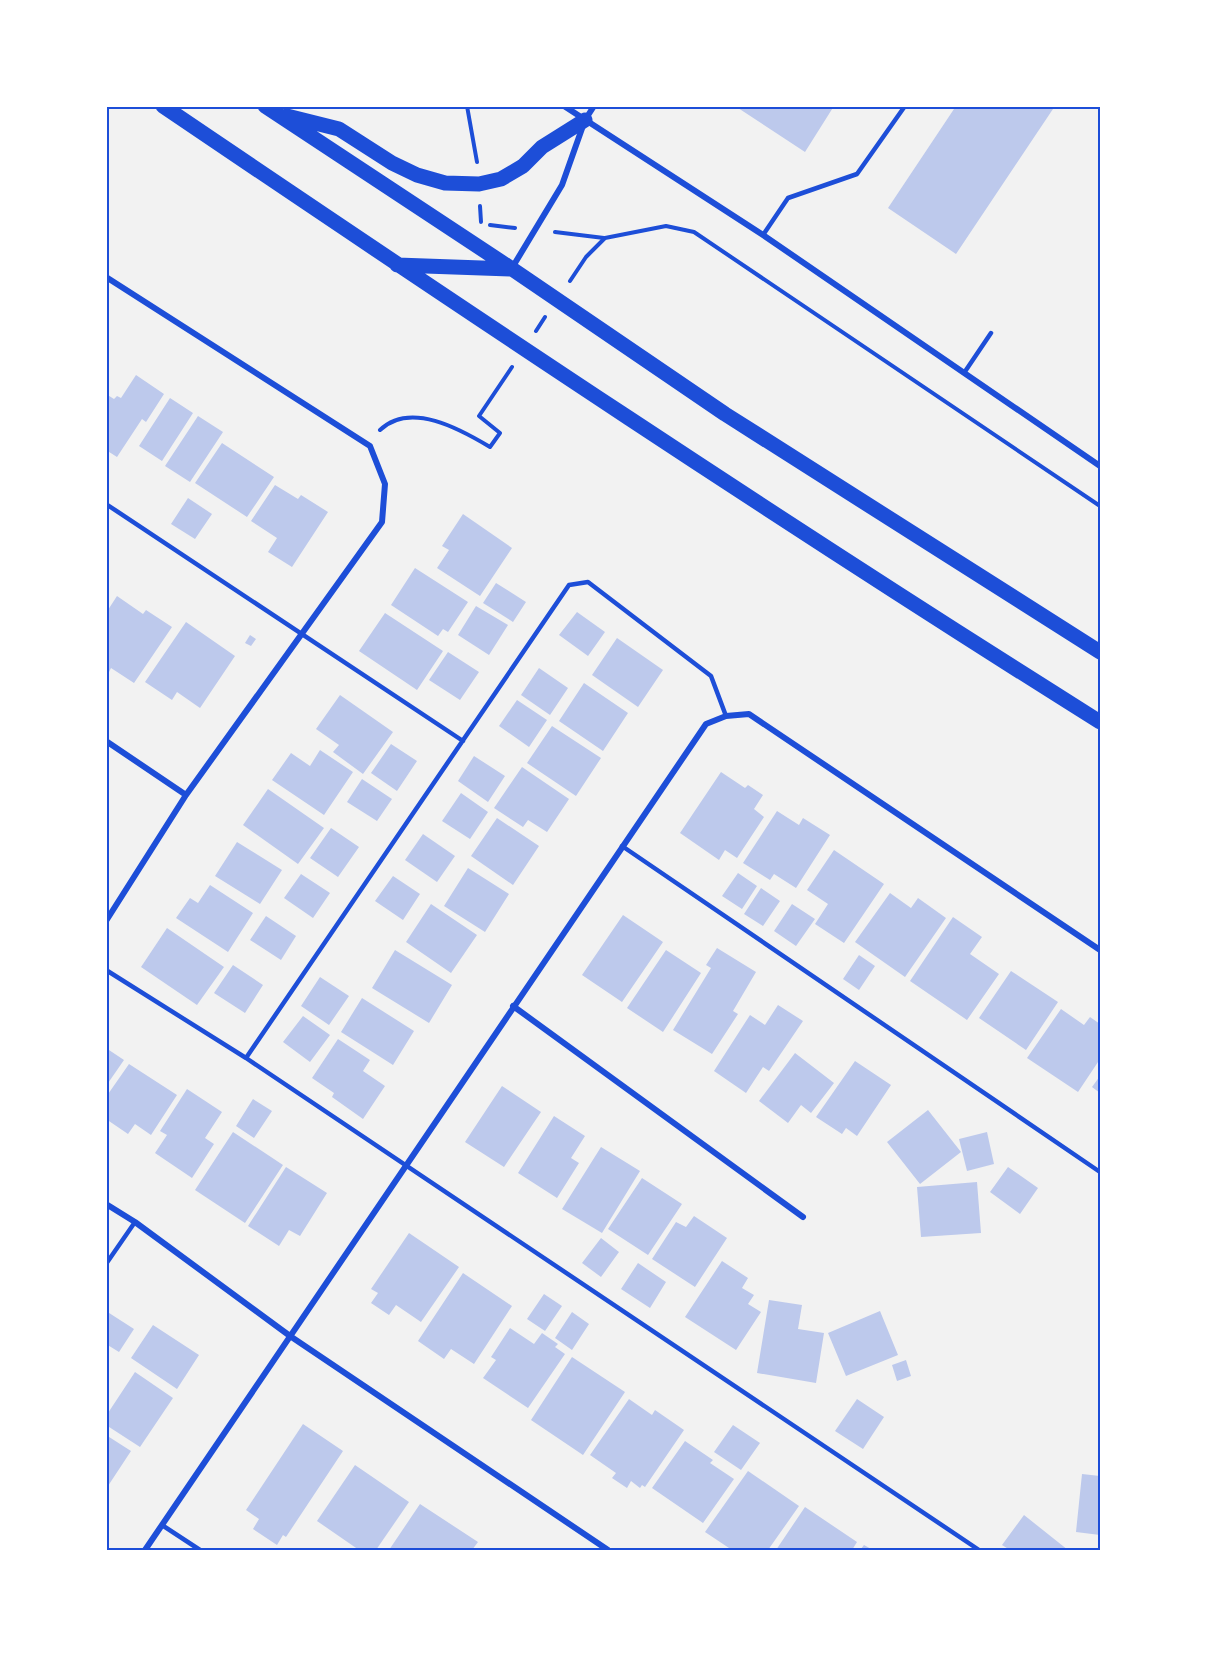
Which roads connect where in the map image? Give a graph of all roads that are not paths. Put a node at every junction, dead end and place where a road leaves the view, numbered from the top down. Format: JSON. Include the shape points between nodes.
{"nodes":[{"id":1,"x":163,"y":106,"type":"edge"},
{"id":2,"x":564,"y":106,"type":"edge"},
{"id":3,"x":594,"y":106,"type":"edge"},
{"id":4,"x":905,"y":106,"type":"edge"},
{"id":5,"x":270,"y":110,"type":"edge"},
{"id":6,"x":585,"y":120,"type":"junction"},
{"id":7,"x":763,"y":235,"type":"junction"},
{"id":8,"x":397,"y":265,"type":"junction"},
{"id":9,"x":512,"y":269,"type":"junction"},
{"id":10,"x":106,"y":277,"type":"edge"},
{"id":11,"x":992,"y":333,"type":"dead end"},
{"id":12,"x":964,"y":373,"type":"junction"},
{"id":13,"x":1101,"y":466,"type":"edge"},
{"id":14,"x":106,"y":504,"type":"edge"},
{"id":15,"x":301,"y":634,"type":"junction"},
{"id":16,"x":1101,"y":652,"type":"edge"},
{"id":17,"x":726,"y":716,"type":"junction"},
{"id":18,"x":1101,"y":722,"type":"edge"},
{"id":19,"x":106,"y":741,"type":"edge"},
{"id":20,"x":463,"y":741,"type":"junction"},
{"id":21,"x":186,"y":795,"type":"junction"},
{"id":22,"x":622,"y":846,"type":"junction"},
{"id":23,"x":106,"y":921,"type":"edge"},
{"id":24,"x":1101,"y":950,"type":"edge"},
{"id":25,"x":106,"y":970,"type":"edge"},
{"id":26,"x":513,"y":1006,"type":"junction"},
{"id":27,"x":246,"y":1058,"type":"junction"},
{"id":28,"x":405,"y":1165,"type":"junction"},
{"id":29,"x":1101,"y":1172,"type":"edge"},
{"id":30,"x":106,"y":1204,"type":"edge"},
{"id":31,"x":803,"y":1217,"type":"dead end"},
{"id":32,"x":135,"y":1222,"type":"junction"},
{"id":33,"x":106,"y":1264,"type":"edge"},
{"id":34,"x":290,"y":1336,"type":"junction"},
{"id":35,"x":162,"y":1525,"type":"junction"},
{"id":36,"x":146,"y":1551,"type":"edge"},
{"id":37,"x":200,"y":1551,"type":"edge"},
{"id":38,"x":608,"y":1551,"type":"edge"},
{"id":39,"x":979,"y":1551,"type":"edge"}],
"edges":[{"from":1,"to":8,"type":"main road"},
{"from":2,"to":6,"type":"street"},
{"from":3,"to":6,"type":"street"},
{"from":4,"to":7,"type":"lane","via":[[857,174],[788,198]]},
{"from":5,"to":6,"type":"main road","via":[[339,129],[392,163],[445,183],[479,184],[501,179]]},
{"from":5,"to":9,"type":"main road"},
{"from":6,"to":7,"type":"street"},
{"from":6,"to":9,"type":"street","via":[[562,185]]},
{"from":7,"to":12,"type":"street"},
{"from":8,"to":9,"type":"main road"},
{"from":8,"to":18,"type":"main road","via":[[898,595]]},
{"from":9,"to":16,"type":"main road","via":[[725,414]]},
{"from":10,"to":15,"type":"street","via":[[370,446],[385,484],[382,522]]},
{"from":11,"to":12,"type":"lane"},
{"from":12,"to":13,"type":"street"},
{"from":14,"to":15,"type":"lane"},
{"from":15,"to":20,"type":"lane"},
{"from":15,"to":21,"type":"street"},
{"from":17,"to":20,"type":"lane","via":[[711,676],[588,582],[569,585]]},
{"from":17,"to":22,"type":"street","via":[[706,724]]},
{"from":17,"to":24,"type":"street","via":[[749,714]]},
{"from":19,"to":21,"type":"street"},
{"from":20,"to":27,"type":"lane"},
{"from":21,"to":23,"type":"street"},
{"from":22,"to":26,"type":"street"},
{"from":22,"to":29,"type":"lane"},
{"from":25,"to":27,"type":"lane"},
{"from":26,"to":28,"type":"street"},
{"from":26,"to":31,"type":"street"},
{"from":27,"to":28,"type":"lane"},
{"from":28,"to":34,"type":"street"},
{"from":28,"to":39,"type":"lane"},
{"from":30,"to":32,"type":"street"},
{"from":32,"to":33,"type":"lane"},
{"from":32,"to":34,"type":"street"},
{"from":34,"to":35,"type":"street"},
{"from":34,"to":38,"type":"street"},
{"from":35,"to":36,"type":"street"},
{"from":35,"to":37,"type":"lane"}]}
